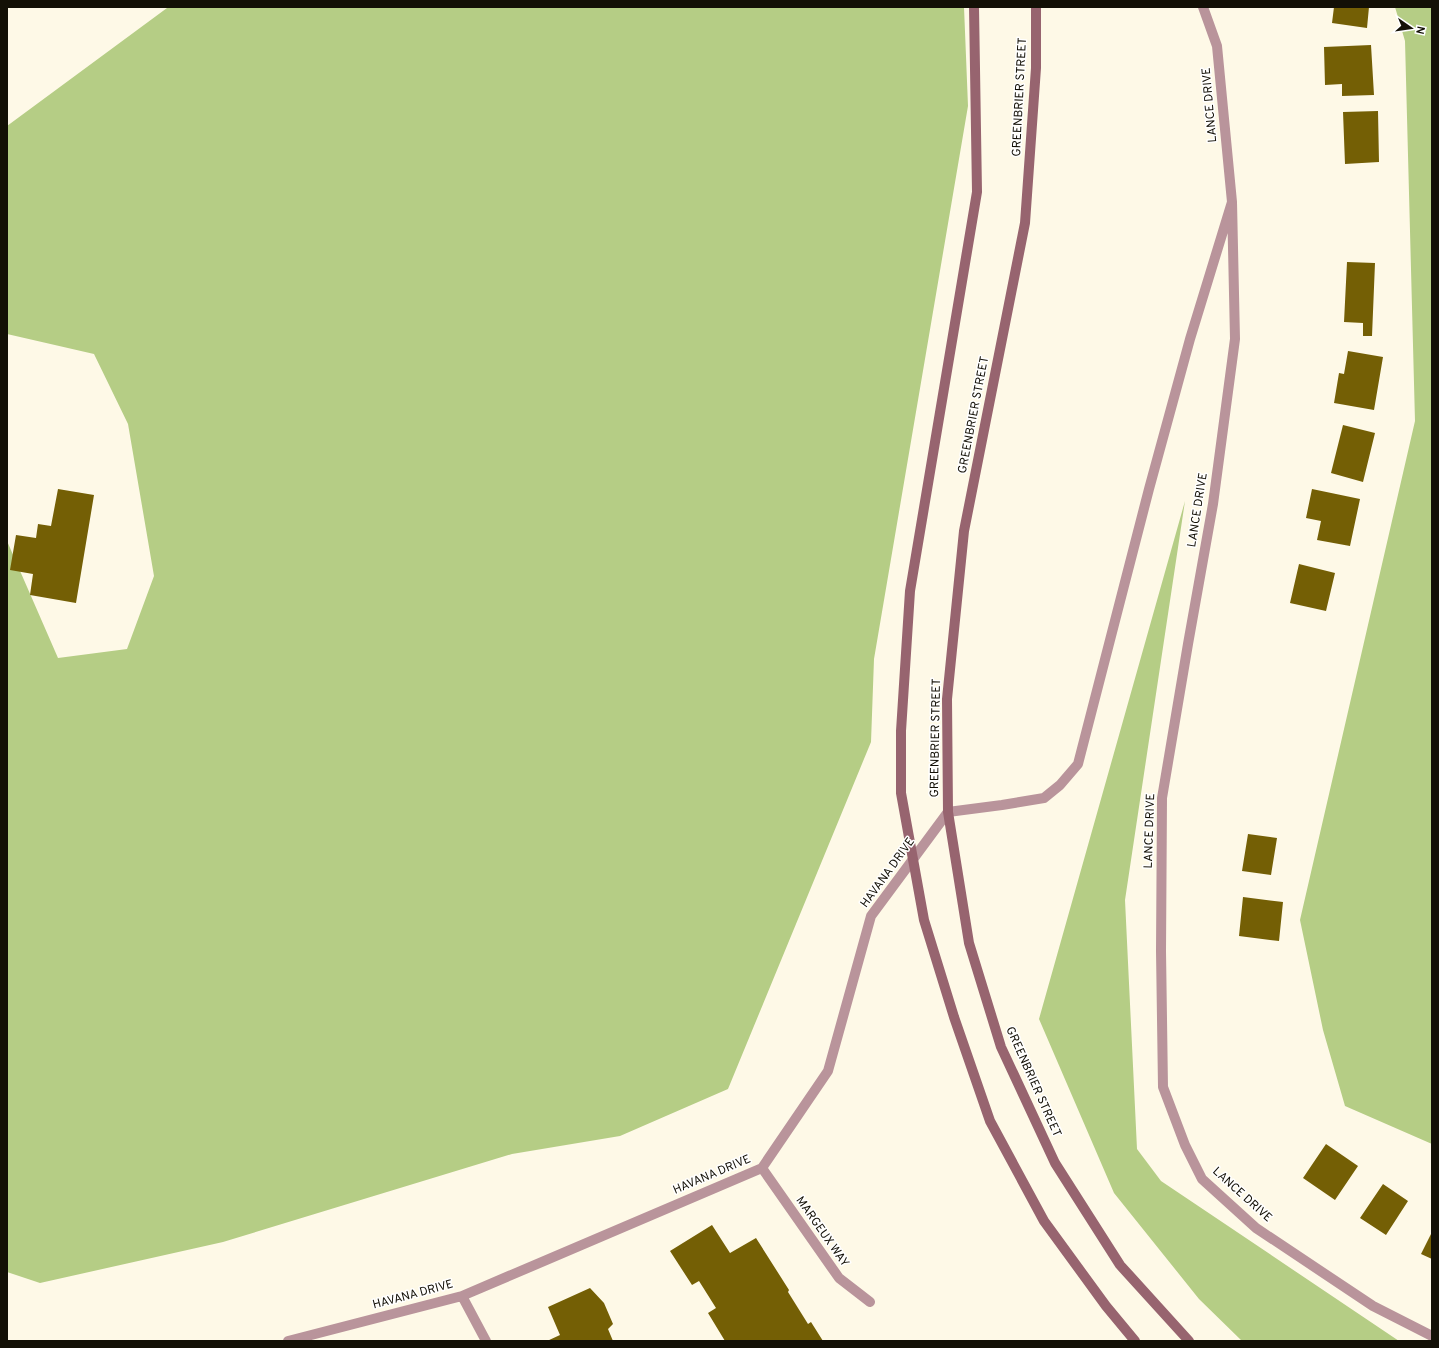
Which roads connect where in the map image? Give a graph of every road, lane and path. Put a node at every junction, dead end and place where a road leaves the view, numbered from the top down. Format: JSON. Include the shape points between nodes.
{"nodes":[{"id":1,"x":974,"y":7,"type":"edge"},
{"id":2,"x":1036,"y":7,"type":"edge"},
{"id":3,"x":1203,"y":7,"type":"edge"},
{"id":4,"x":1232,"y":202,"type":"junction"},
{"id":5,"x":948,"y":812,"type":"junction"},
{"id":6,"x":913,"y":859,"type":"junction"},
{"id":7,"x":762,"y":1168,"type":"junction"},
{"id":8,"x":462,"y":1296,"type":"junction"},
{"id":9,"x":870,"y":1302,"type":"dead end"},
{"id":10,"x":1432,"y":1336,"type":"edge"},
{"id":11,"x":288,"y":1341,"type":"edge"},
{"id":12,"x":486,"y":1341,"type":"edge"},
{"id":13,"x":1135,"y":1341,"type":"edge"},
{"id":14,"x":1189,"y":1341,"type":"edge"}],
"edges":[{"from":1,"to":6,"type":"main road","via":[[977,192],[910,591],[901,731],[901,793]]},
{"from":2,"to":5,"type":"main road","name":"GREENBRIER STREET","via":[[1036,68],[1024,223],[964,531],[947,699]]},
{"from":3,"to":4,"type":"street","name":"LANCE DRIVE","via":[[1217,46]]},
{"from":4,"to":5,"type":"street","name":"LANCE DRIVE","via":[[1149,489],[1078,764],[1060,785],[1044,798]]},
{"from":4,"to":10,"type":"street","name":"LANCE DRIVE","via":[[1234,339],[1213,504],[1162,798],[1163,1087],[1185,1145],[1202,1179],[1256,1228],[1373,1306]]},
{"from":5,"to":6,"type":"street","name":"HAVANA DRIVE"},
{"from":5,"to":14,"type":"main road","name":"GREENBRIER STREET","via":[[969,943],[1001,1047],[1055,1163],[1116,1259]]},
{"from":6,"to":7,"type":"street","name":"HAVANA DRIVE","via":[[871,916],[828,1071]]},
{"from":6,"to":13,"type":"main road","via":[[924,920],[990,1121],[1044,1221]]},
{"from":7,"to":8,"type":"street","name":"HAVANA DRIVE"},
{"from":7,"to":9,"type":"street","name":"MARGEUX WAY","via":[[839,1278]]},
{"from":8,"to":11,"type":"street","name":"HAVANA DRIVE"},
{"from":8,"to":12,"type":"street"}]}
